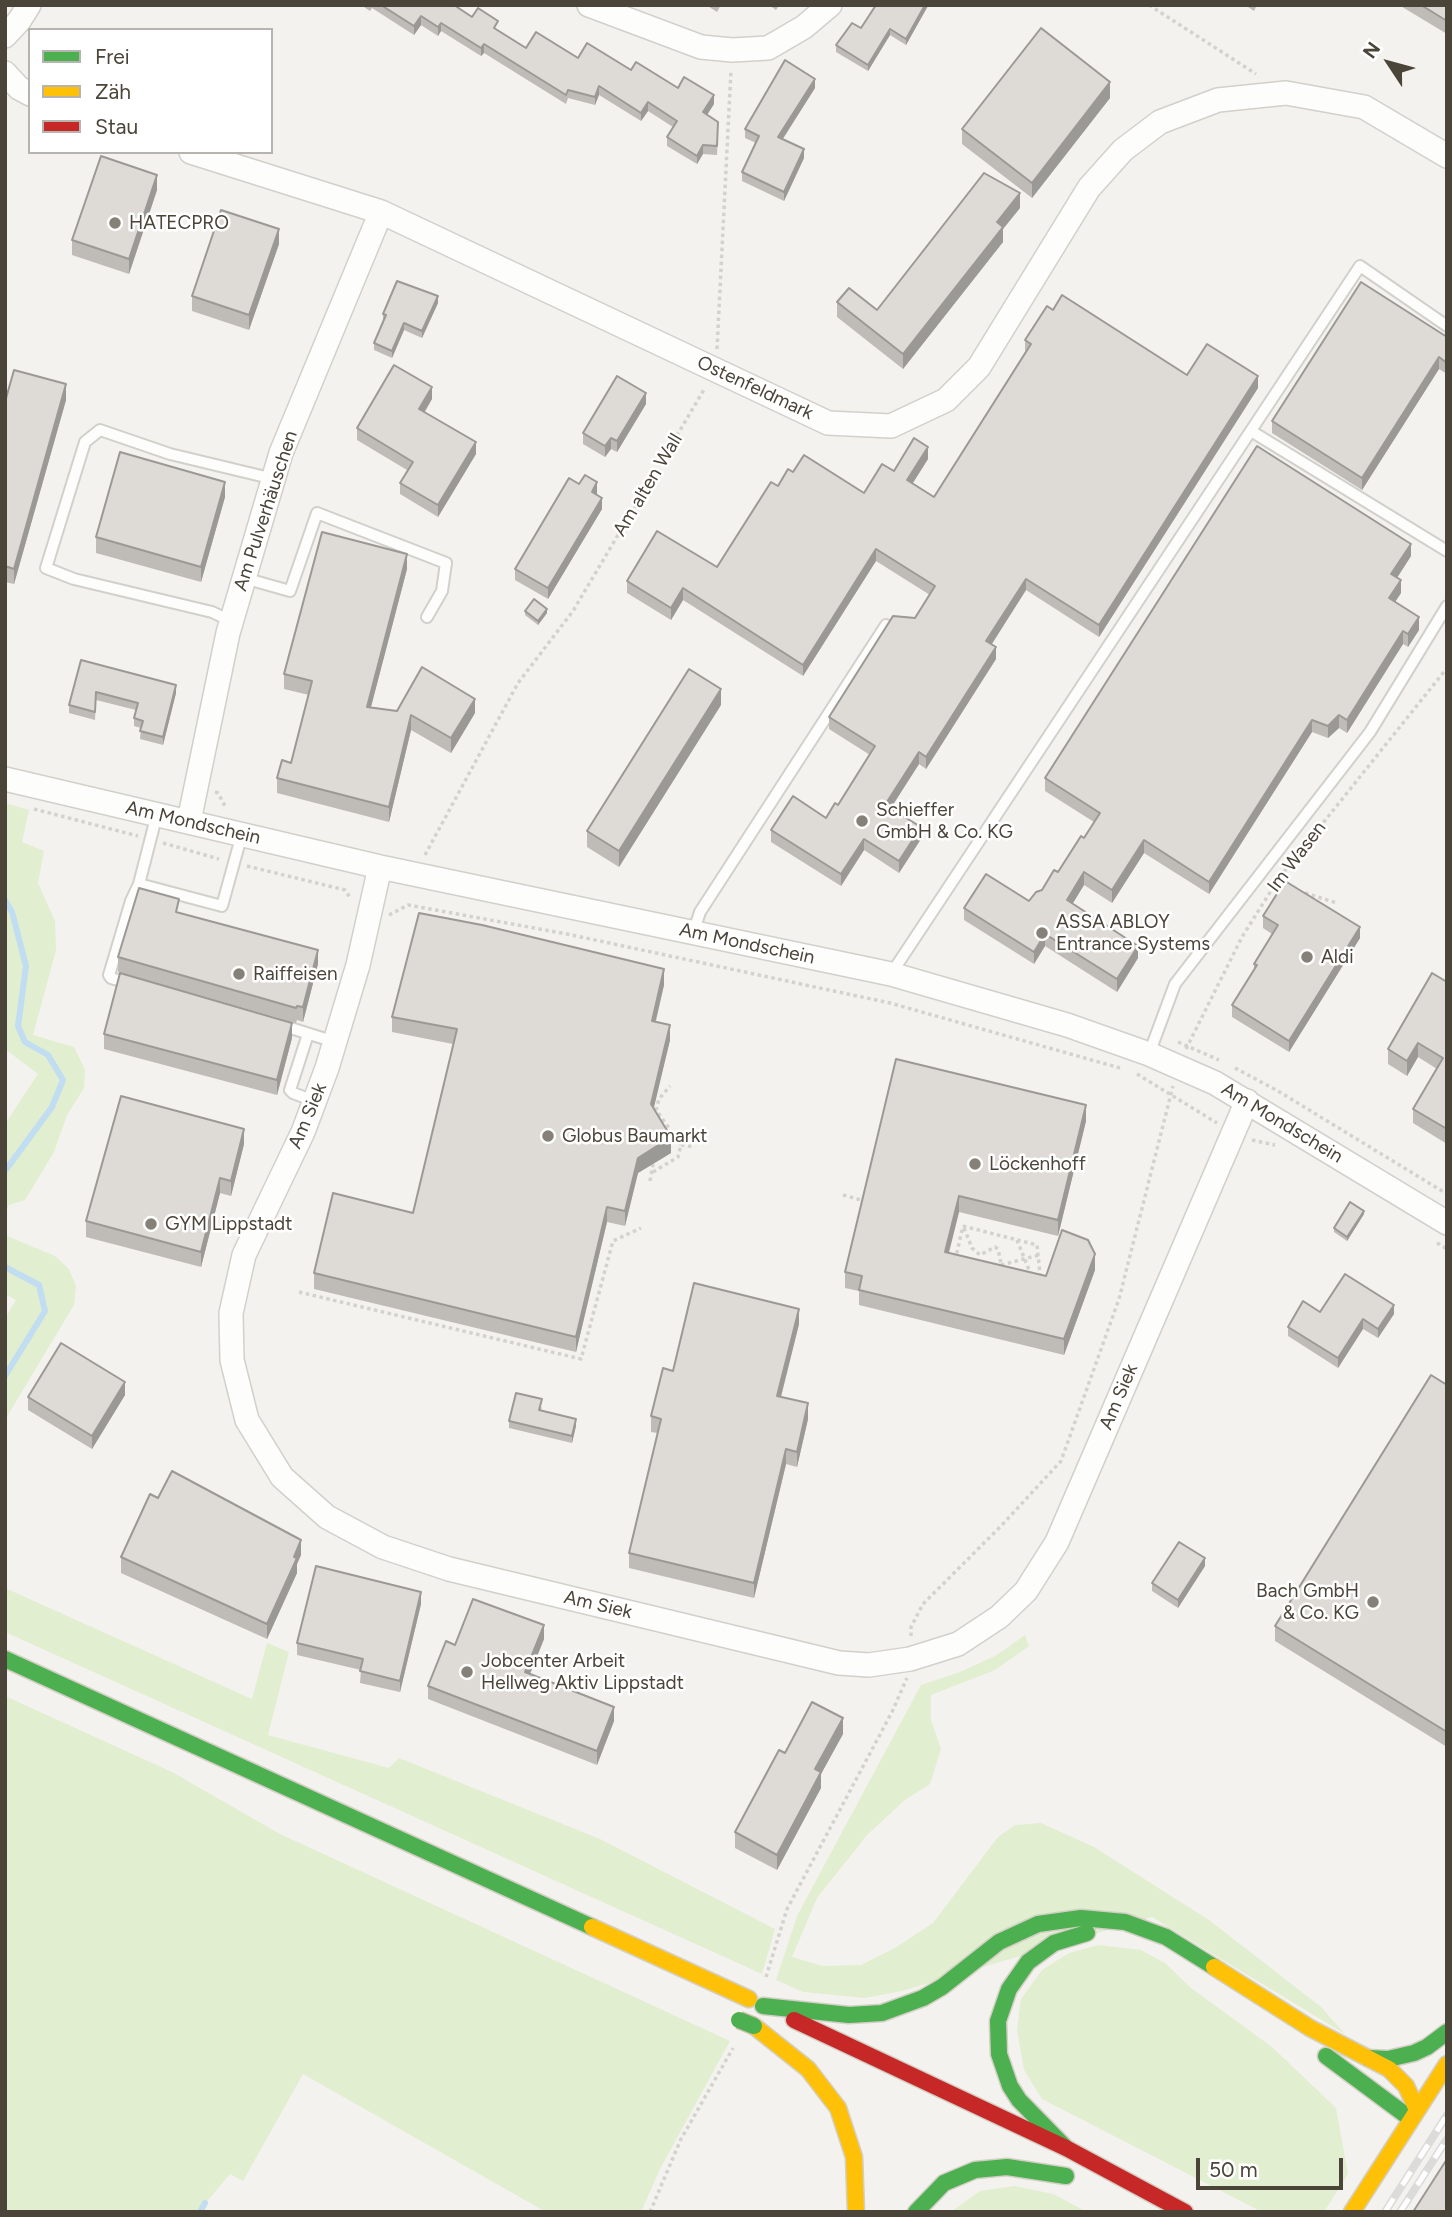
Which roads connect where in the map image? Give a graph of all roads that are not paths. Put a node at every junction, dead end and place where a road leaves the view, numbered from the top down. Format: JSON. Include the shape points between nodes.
{"nodes":[{"id":1,"x":29,"y":5,"type":"edge"},
{"id":2,"x":589,"y":5,"type":"edge"},
{"id":3,"x":831,"y":5,"type":"edge"},
{"id":4,"x":5,"y":36,"type":"edge"},
{"id":5,"x":5,"y":73,"type":"edge"},
{"id":6,"x":28,"y":93,"type":"edge"},
{"id":7,"x":197,"y":154,"type":"edge"},
{"id":8,"x":1447,"y":156,"type":"edge"},
{"id":9,"x":381,"y":212,"type":"junction"},
{"id":10,"x":1447,"y":326,"type":"edge"},
{"id":11,"x":1251,"y":431,"type":"junction"},
{"id":12,"x":274,"y":479,"type":"junction"},
{"id":13,"x":1447,"y":551,"type":"edge"},
{"id":14,"x":244,"y":579,"type":"junction"},
{"id":15,"x":1447,"y":606,"type":"edge"},
{"id":16,"x":427,"y":617,"type":"dead end"},
{"id":17,"x":231,"y":621,"type":"junction"},
{"id":18,"x":886,"y":625,"type":"edge"},
{"id":19,"x":5,"y":779,"type":"edge"},
{"id":20,"x":157,"y":814,"type":"junction"},
{"id":21,"x":189,"y":821,"type":"junction"},
{"id":22,"x":242,"y":834,"type":"junction"},
{"id":23,"x":380,"y":867,"type":"junction"},
{"id":24,"x":139,"y":884,"type":"junction"},
{"id":25,"x":692,"y":933,"type":"junction"},
{"id":26,"x":891,"y":974,"type":"junction"},
{"id":27,"x":149,"y":989,"type":"edge"},
{"id":28,"x":272,"y":1022,"type":"edge"},
{"id":29,"x":307,"y":1034,"type":"junction"},
{"id":30,"x":335,"y":1042,"type":"junction"},
{"id":31,"x":1149,"y":1054,"type":"junction"},
{"id":32,"x":314,"y":1101,"type":"junction"},
{"id":33,"x":1247,"y":1101,"type":"junction"},
{"id":34,"x":1437,"y":1230,"type":"edge"},
{"id":35,"x":5,"y":1659,"type":"edge"},
{"id":36,"x":756,"y":2002,"type":"junction"},
{"id":37,"x":1447,"y":2032,"type":"edge"},
{"id":38,"x":816,"y":2055,"type":"dead end"},
{"id":39,"x":1368,"y":2059,"type":"junction"},
{"id":40,"x":1447,"y":2064,"type":"edge"},
{"id":41,"x":1414,"y":2115,"type":"junction"},
{"id":42,"x":1066,"y":2148,"type":"junction"},
{"id":43,"x":1029,"y":2156,"type":"dead end"},
{"id":44,"x":856,"y":2212,"type":"edge"},
{"id":45,"x":916,"y":2212,"type":"edge"},
{"id":46,"x":1185,"y":2212,"type":"edge"},
{"id":47,"x":1352,"y":2212,"type":"edge"}],
"edges":[{"from":1,"to":4,"type":"street"},
{"from":2,"to":3,"type":"street","via":[[701,47],[732,50],[768,48]]},
{"from":5,"to":6,"type":"street"},
{"from":7,"to":9,"type":"street","name":"Ostenfeldmark"},
{"from":8,"to":9,"type":"street","name":"Ostenfeldmark","via":[[1364,107],[1286,93],[1218,100],[1160,122],[1123,150],[1089,188],[979,367],[946,400],[891,426],[828,423]]},
{"from":9,"to":12,"type":"street","name":"Am Pulverhäuschen"},
{"from":10,"to":11,"type":"lane","via":[[1360,266]]},
{"from":11,"to":13,"type":"lane"},
{"from":11,"to":26,"type":"lane"},
{"from":12,"to":14,"type":"street","name":"Am Pulverhäuschen"},
{"from":12,"to":17,"type":"lane","via":[[100,430],[85,442],[46,568]]},
{"from":14,"to":16,"type":"lane","via":[[290,591],[317,513],[446,564],[442,591]]},
{"from":14,"to":17,"type":"street","name":"Am Pulverhäuschen"},
{"from":15,"to":31,"type":"lane","via":[[1370,732],[1175,984]]},
{"from":17,"to":21,"type":"street","name":"Am Pulverhäuschen"},
{"from":18,"to":25,"type":"lane","via":[[700,912]]},
{"from":19,"to":20,"type":"street","name":"Am Mondschein"},
{"from":20,"to":21,"type":"street","name":"Am Mondschein"},
{"from":20,"to":24,"type":"lane"},
{"from":21,"to":22,"type":"street","name":"Am Mondschein"},
{"from":22,"to":23,"type":"street","name":"Am Mondschein"},
{"from":22,"to":24,"type":"lane","via":[[222,906]]},
{"from":23,"to":25,"type":"street","name":"Am Mondschein"},
{"from":23,"to":30,"type":"street","name":"Am Siek"},
{"from":24,"to":27,"type":"lane","via":[[108,975]]},
{"from":25,"to":26,"type":"street","name":"Am Mondschein"},
{"from":26,"to":31,"type":"street","name":"Am Mondschein"},
{"from":28,"to":29,"type":"lane"},
{"from":29,"to":30,"type":"lane"},
{"from":29,"to":32,"type":"lane","via":[[290,1090]]},
{"from":30,"to":32,"type":"street","name":"Am Siek"},
{"from":31,"to":33,"type":"street","name":"Am Mondschein"},
{"from":32,"to":33,"type":"street","name":"Am Siek","via":[[244,1255],[231,1313],[232,1360],[247,1420],[282,1478],[327,1517],[383,1547],[449,1569],[811,1658],[869,1665],[910,1659],[958,1644],[999,1617],[1026,1591],[1057,1542]]},
{"from":33,"to":34,"type":"street","name":"Am Mondschein"},
{"from":35,"to":36,"type":"main road"},
{"from":36,"to":39,"type":"main road","via":[[849,2015],[882,2012],[942,1987],[1018,1932],[1059,1920],[1103,1918],[1166,1937]]},
{"from":36,"to":42,"type":"main road"},
{"from":37,"to":39,"type":"main road","via":[[1414,2053]]},
{"from":38,"to":44,"type":"main road","via":[[741,2020],[808,2068],[838,2108],[854,2157]]},
{"from":39,"to":41,"type":"main road","via":[[1389,2068],[1406,2086]]},
{"from":40,"to":41,"type":"main road"},
{"from":41,"to":42,"type":"main road","via":[[1177,1959],[1131,1937],[1100,1932],[1069,1937],[1028,1962],[1009,1989],[998,2021],[999,2054],[1010,2086]]},
{"from":41,"to":47,"type":"main road"},
{"from":42,"to":46,"type":"main road"},
{"from":43,"to":45,"type":"main road","via":[[1072,2179],[1007,2167],[975,2170],[944,2183]]}]}
